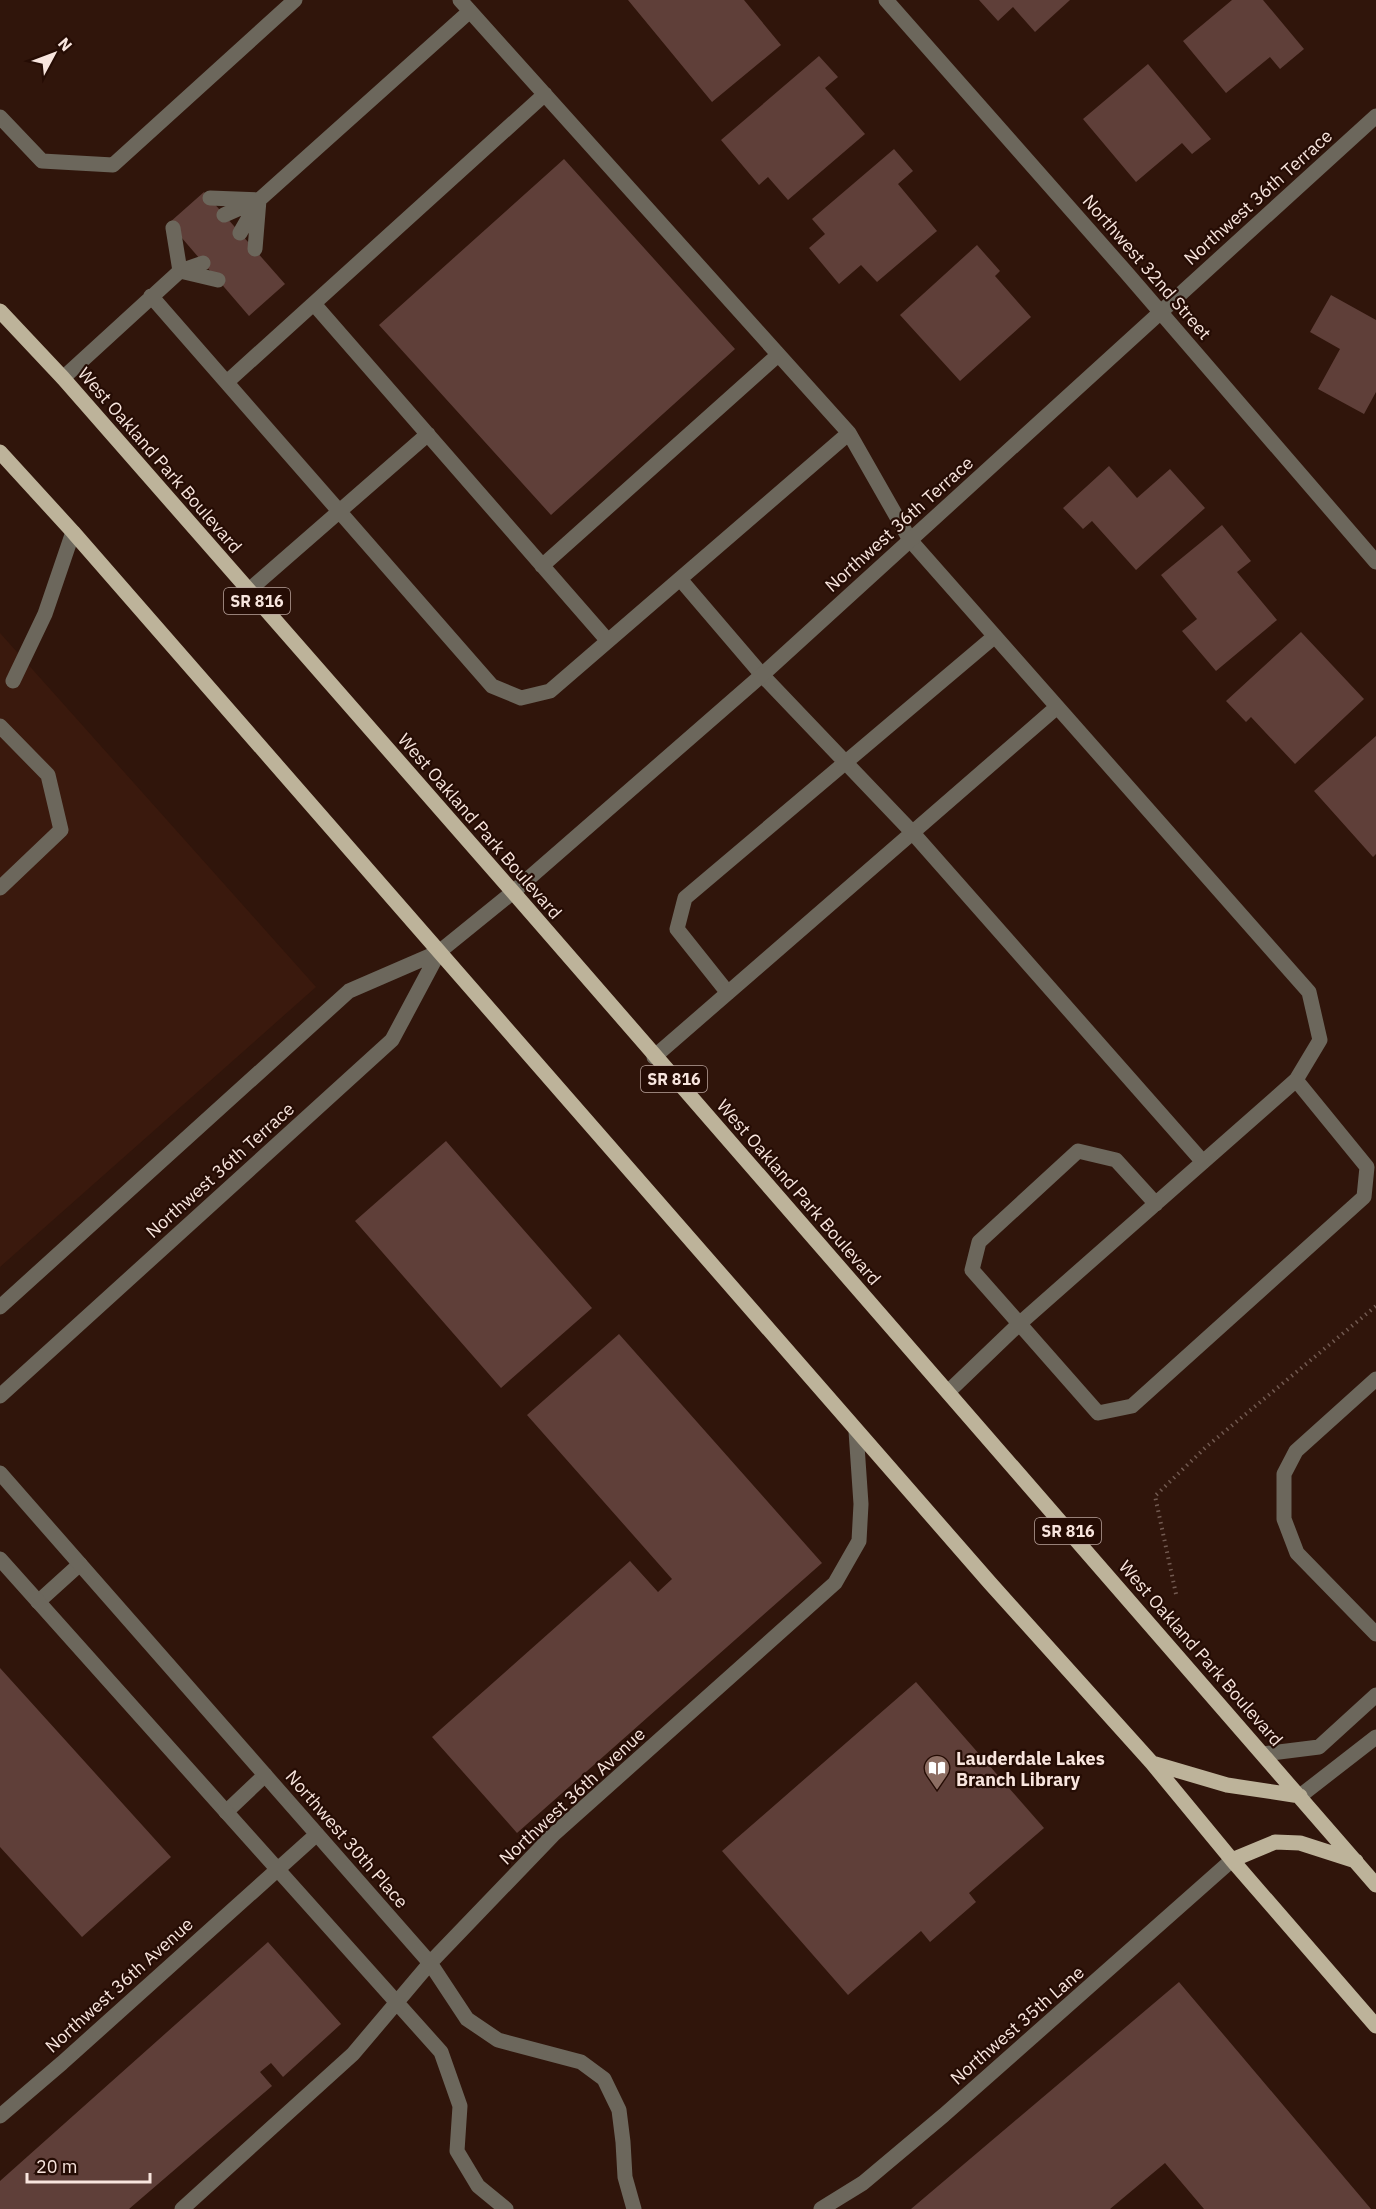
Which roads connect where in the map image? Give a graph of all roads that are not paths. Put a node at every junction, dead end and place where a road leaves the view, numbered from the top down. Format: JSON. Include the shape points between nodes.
{"nodes":[{"id":1,"x":295,"y":0,"type":"edge"},
{"id":2,"x":886,"y":0,"type":"edge"},
{"id":3,"x":465,"y":5,"type":"edge"},
{"id":4,"x":545,"y":94,"type":"junction"},
{"id":5,"x":1376,"y":116,"type":"edge"},
{"id":6,"x":0,"y":117,"type":"edge"},
{"id":7,"x":210,"y":198,"type":"dead end"},
{"id":8,"x":259,"y":200,"type":"junction"},
{"id":9,"x":225,"y":215,"type":"dead end"},
{"id":10,"x":173,"y":228,"type":"dead end"},
{"id":11,"x":240,"y":233,"type":"dead end"},
{"id":12,"x":189,"y":246,"type":"dead end"},
{"id":13,"x":255,"y":249,"type":"dead end"},
{"id":14,"x":204,"y":263,"type":"dead end"},
{"id":15,"x":180,"y":271,"type":"junction"},
{"id":16,"x":218,"y":280,"type":"dead end"},
{"id":17,"x":151,"y":296,"type":"junction"},
{"id":18,"x":314,"y":304,"type":"junction"},
{"id":19,"x":0,"y":311,"type":"edge"},
{"id":20,"x":1160,"y":312,"type":"junction"},
{"id":21,"x":778,"y":355,"type":"junction"},
{"id":22,"x":63,"y":378,"type":"junction"},
{"id":23,"x":227,"y":382,"type":"junction"},
{"id":24,"x":849,"y":433,"type":"junction"},
{"id":25,"x":428,"y":434,"type":"junction"},
{"id":26,"x":0,"y":452,"type":"edge"},
{"id":27,"x":339,"y":512,"type":"junction"},
{"id":28,"x":73,"y":532,"type":"junction"},
{"id":29,"x":910,"y":540,"type":"junction"},
{"id":30,"x":1376,"y":562,"type":"edge"},
{"id":31,"x":542,"y":566,"type":"junction"},
{"id":32,"x":680,"y":579,"type":"junction"},
{"id":33,"x":248,"y":591,"type":"junction"},
{"id":34,"x":995,"y":636,"type":"junction"},
{"id":35,"x":608,"y":641,"type":"junction"},
{"id":36,"x":762,"y":675,"type":"junction"},
{"id":37,"x":13,"y":681,"type":"dead end"},
{"id":38,"x":1057,"y":707,"type":"junction"},
{"id":39,"x":0,"y":726,"type":"edge"},
{"id":40,"x":846,"y":763,"type":"junction"},
{"id":41,"x":912,"y":832,"type":"junction"},
{"id":42,"x":0,"y":888,"type":"edge"},
{"id":43,"x":513,"y":892,"type":"junction"},
{"id":44,"x":439,"y":952,"type":"junction"},
{"id":45,"x":728,"y":993,"type":"junction"},
{"id":46,"x":654,"y":1057,"type":"junction"},
{"id":47,"x":1296,"y":1080,"type":"junction"},
{"id":48,"x":1203,"y":1162,"type":"junction"},
{"id":49,"x":1156,"y":1204,"type":"junction"},
{"id":50,"x":2,"y":1301,"type":"edge"},
{"id":51,"x":1019,"y":1324,"type":"junction"},
{"id":52,"x":1376,"y":1379,"type":"edge"},
{"id":53,"x":948,"y":1392,"type":"junction"},
{"id":54,"x":0,"y":1396,"type":"edge"},
{"id":55,"x":856,"y":1431,"type":"junction"},
{"id":56,"x":0,"y":1473,"type":"edge"},
{"id":57,"x":0,"y":1559,"type":"edge"},
{"id":58,"x":80,"y":1564,"type":"junction"},
{"id":59,"x":38,"y":1602,"type":"junction"},
{"id":60,"x":1376,"y":1634,"type":"edge"},
{"id":61,"x":1376,"y":1695,"type":"edge"},
{"id":62,"x":1376,"y":1737,"type":"edge"},
{"id":63,"x":1263,"y":1754,"type":"junction"},
{"id":64,"x":1152,"y":1763,"type":"junction"},
{"id":65,"x":265,"y":1775,"type":"junction"},
{"id":66,"x":1300,"y":1796,"type":"junction"},
{"id":67,"x":226,"y":1812,"type":"junction"},
{"id":68,"x":317,"y":1834,"type":"junction"},
{"id":69,"x":1232,"y":1860,"type":"junction"},
{"id":70,"x":1356,"y":1861,"type":"junction"},
{"id":71,"x":277,"y":1869,"type":"junction"},
{"id":72,"x":1376,"y":1885,"type":"edge"},
{"id":73,"x":430,"y":1963,"type":"junction"},
{"id":74,"x":396,"y":2002,"type":"junction"},
{"id":75,"x":1376,"y":2026,"type":"edge"},
{"id":76,"x":0,"y":2116,"type":"edge"},
{"id":77,"x":182,"y":2209,"type":"edge"},
{"id":78,"x":506,"y":2209,"type":"edge"},
{"id":79,"x":634,"y":2209,"type":"edge"},
{"id":80,"x":821,"y":2209,"type":"edge"}],
"edges":[{"from":1,"to":6,"type":"street","via":[[113,165],[42,161]]},
{"from":2,"to":20,"type":"street","name":"Northwest 32nd Street"},
{"from":3,"to":4,"type":"street"},
{"from":3,"to":8,"type":"street"},
{"from":4,"to":18,"type":"street"},
{"from":4,"to":21,"type":"street"},
{"from":5,"to":20,"type":"street","name":"Northwest 36th Terrace"},
{"from":7,"to":8,"type":"street"},
{"from":8,"to":9,"type":"street"},
{"from":8,"to":11,"type":"street"},
{"from":8,"to":13,"type":"street"},
{"from":10,"to":15,"type":"street"},
{"from":12,"to":15,"type":"street"},
{"from":14,"to":15,"type":"street"},
{"from":15,"to":16,"type":"street"},
{"from":15,"to":17,"type":"street"},
{"from":17,"to":22,"type":"street"},
{"from":17,"to":23,"type":"street"},
{"from":18,"to":23,"type":"street"},
{"from":18,"to":25,"type":"street"},
{"from":19,"to":22,"type":"main road","name":"West Oakland Park Boulevard","number":"SR 816"},
{"from":20,"to":29,"type":"street","name":"Northwest 36th Terrace"},
{"from":20,"to":30,"type":"street","name":"Northwest 32nd Street"},
{"from":21,"to":24,"type":"street"},
{"from":21,"to":31,"type":"street"},
{"from":22,"to":33,"type":"main road","name":"West Oakland Park Boulevard","number":"SR 816"},
{"from":23,"to":27,"type":"street"},
{"from":24,"to":29,"type":"street"},
{"from":24,"to":32,"type":"street"},
{"from":25,"to":27,"type":"street"},
{"from":25,"to":31,"type":"street"},
{"from":26,"to":28,"type":"main road"},
{"from":27,"to":33,"type":"street"},
{"from":27,"to":35,"type":"street","via":[[492,686],[521,698],[550,691]]},
{"from":28,"to":37,"type":"street","via":[[45,614]]},
{"from":28,"to":44,"type":"main road"},
{"from":29,"to":34,"type":"street"},
{"from":29,"to":36,"type":"street","name":"Northwest 36th Terrace"},
{"from":31,"to":35,"type":"street"},
{"from":32,"to":35,"type":"street"},
{"from":32,"to":36,"type":"street"},
{"from":33,"to":43,"type":"main road","name":"West Oakland Park Boulevard","number":"SR 816"},
{"from":34,"to":38,"type":"street"},
{"from":34,"to":40,"type":"street"},
{"from":36,"to":40,"type":"street"},
{"from":36,"to":43,"type":"street","name":"Northwest 36th Terrace"},
{"from":38,"to":41,"type":"street"},
{"from":38,"to":47,"type":"street","via":[[1309,992],[1320,1040]]},
{"from":39,"to":42,"type":"street","via":[[48,775],[61,830]]},
{"from":40,"to":41,"type":"street"},
{"from":40,"to":45,"type":"street","via":[[685,898],[677,929]]},
{"from":41,"to":45,"type":"street"},
{"from":41,"to":48,"type":"street"},
{"from":43,"to":44,"type":"street","name":"Northwest 36th Terrace"},
{"from":43,"to":46,"type":"main road","name":"West Oakland Park Boulevard","number":"SR 816"},
{"from":44,"to":50,"type":"street","name":"Northwest 36th Terrace","via":[[350,990]]},
{"from":44,"to":54,"type":"street","name":"Northwest 36th Terrace","via":[[392,1040]]},
{"from":44,"to":55,"type":"main road"},
{"from":45,"to":46,"type":"street"},
{"from":46,"to":53,"type":"main road","name":"West Oakland Park Boulevard","number":"SR 816"},
{"from":47,"to":48,"type":"street"},
{"from":47,"to":51,"type":"street","via":[[1367,1167],[1364,1197],[1132,1406],[1098,1413]]},
{"from":48,"to":49,"type":"street"},
{"from":49,"to":51,"type":"street"},
{"from":49,"to":51,"type":"street","via":[[1116,1160],[1078,1151],[979,1242],[972,1270]]},
{"from":51,"to":53,"type":"street"},
{"from":52,"to":60,"type":"street","via":[[1296,1450],[1284,1474],[1284,1518],[1297,1553]]},
{"from":53,"to":63,"type":"main road","name":"West Oakland Park Boulevard","number":"SR 816"},
{"from":55,"to":64,"type":"main road"},
{"from":55,"to":73,"type":"street","name":"Northwest 36th Avenue","via":[[861,1504],[859,1541],[835,1583],[553,1835]]},
{"from":56,"to":58,"type":"street","name":"Northwest 30th Place"},
{"from":57,"to":59,"type":"street"},
{"from":58,"to":59,"type":"street"},
{"from":58,"to":65,"type":"street","name":"Northwest 30th Place"},
{"from":59,"to":67,"type":"street"},
{"from":61,"to":63,"type":"street","via":[[1319,1747]]},
{"from":62,"to":66,"type":"street"},
{"from":63,"to":66,"type":"main road","name":"West Oakland Park Boulevard","number":"SR 816"},
{"from":64,"to":66,"type":"main road","via":[[1227,1785]]},
{"from":64,"to":69,"type":"main road"},
{"from":65,"to":67,"type":"street"},
{"from":65,"to":68,"type":"street","name":"Northwest 30th Place"},
{"from":66,"to":70,"type":"main road","name":"West Oakland Park Boulevard","number":"SR 816"},
{"from":67,"to":71,"type":"street"},
{"from":68,"to":71,"type":"street","name":"Northwest 36th Avenue"},
{"from":68,"to":73,"type":"street","name":"Northwest 30th Place"},
{"from":69,"to":70,"type":"main road","via":[[1275,1842],[1300,1843]]},
{"from":69,"to":75,"type":"main road"},
{"from":69,"to":80,"type":"street","name":"Northwest 35th Lane","via":[[935,2123],[863,2183]]},
{"from":70,"to":72,"type":"main road","name":"West Oakland Park Boulevard","number":"SR 816"},
{"from":71,"to":74,"type":"street"},
{"from":71,"to":76,"type":"street","name":"Northwest 36th Avenue"},
{"from":73,"to":74,"type":"street","name":"Northwest 36th Avenue"},
{"from":73,"to":79,"type":"street","name":"Northwest 30th Place","via":[[467,2019],[482,2030],[498,2040],[581,2062],[604,2079],[619,2110],[625,2177]]},
{"from":74,"to":77,"type":"street","name":"Northwest 36th Avenue","via":[[353,2054]]},
{"from":74,"to":78,"type":"street","via":[[441,2052],[460,2106],[457,2151],[478,2186]]}]}
